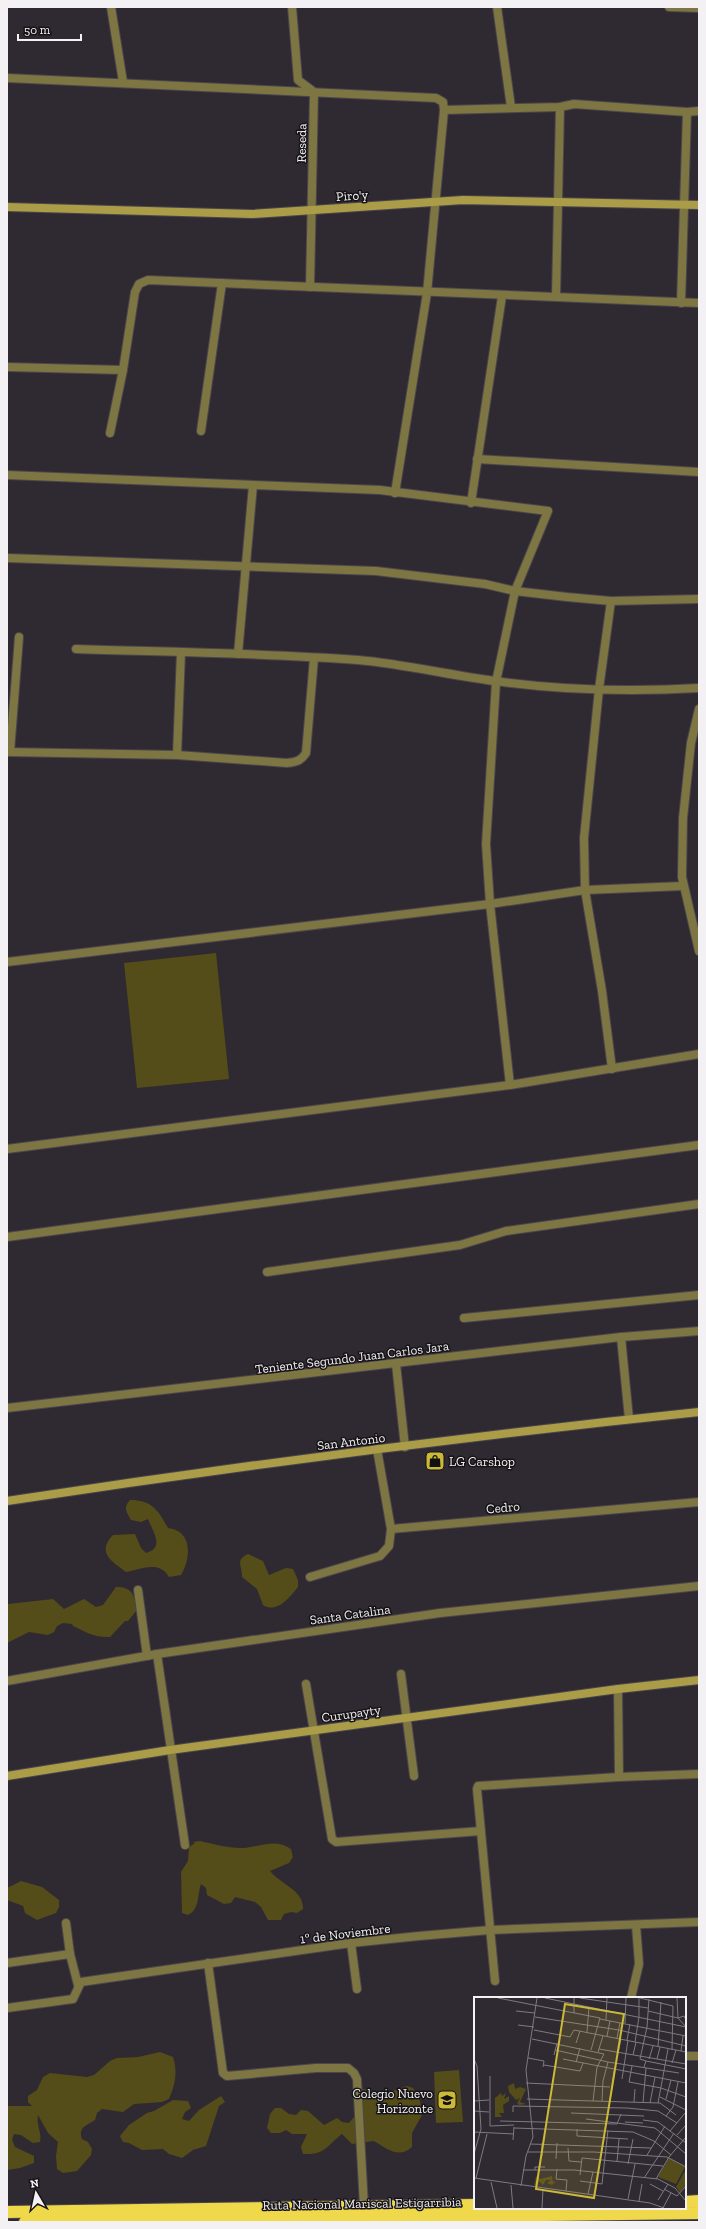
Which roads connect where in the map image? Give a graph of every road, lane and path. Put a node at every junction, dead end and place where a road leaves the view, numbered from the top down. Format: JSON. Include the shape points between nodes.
{"nodes":[{"id":1,"x":111,"y":7,"type":"edge"},
{"id":2,"x":292,"y":7,"type":"edge"},
{"id":3,"x":497,"y":7,"type":"edge"},
{"id":4,"x":670,"y":7,"type":"edge"},
{"id":5,"x":699,"y":8,"type":"edge"},
{"id":6,"x":7,"y":78,"type":"edge"},
{"id":7,"x":123,"y":82,"type":"junction"},
{"id":8,"x":314,"y":92,"type":"junction"},
{"id":9,"x":511,"y":107,"type":"junction"},
{"id":10,"x":560,"y":107,"type":"junction"},
{"id":11,"x":444,"y":110,"type":"junction"},
{"id":12,"x":699,"y":111,"type":"edge"},
{"id":13,"x":687,"y":112,"type":"junction"},
{"id":14,"x":437,"y":201,"type":"junction"},
{"id":15,"x":559,"y":203,"type":"junction"},
{"id":16,"x":684,"y":204,"type":"junction"},
{"id":17,"x":699,"y":205,"type":"edge"},
{"id":18,"x":7,"y":207,"type":"edge"},
{"id":19,"x":312,"y":210,"type":"junction"},
{"id":20,"x":222,"y":282,"type":"junction"},
{"id":21,"x":310,"y":287,"type":"junction"},
{"id":22,"x":427,"y":293,"type":"junction"},
{"id":23,"x":502,"y":296,"type":"junction"},
{"id":24,"x":556,"y":297,"type":"junction"},
{"id":25,"x":681,"y":303,"type":"junction"},
{"id":26,"x":699,"y":303,"type":"edge"},
{"id":27,"x":7,"y":367,"type":"edge"},
{"id":28,"x":123,"y":370,"type":"junction"},
{"id":29,"x":201,"y":431,"type":"dead end"},
{"id":30,"x":110,"y":433,"type":"dead end"},
{"id":31,"x":477,"y":458,"type":"junction"},
{"id":32,"x":699,"y":472,"type":"edge"},
{"id":33,"x":7,"y":475,"type":"edge"},
{"id":34,"x":253,"y":485,"type":"junction"},
{"id":35,"x":395,"y":493,"type":"junction"},
{"id":36,"x":471,"y":503,"type":"junction"},
{"id":37,"x":7,"y":558,"type":"edge"},
{"id":38,"x":245,"y":566,"type":"junction"},
{"id":39,"x":515,"y":591,"type":"junction"},
{"id":40,"x":699,"y":599,"type":"edge"},
{"id":41,"x":612,"y":601,"type":"junction"},
{"id":42,"x":19,"y":637,"type":"dead end"},
{"id":43,"x":76,"y":649,"type":"dead end"},
{"id":44,"x":182,"y":652,"type":"junction"},
{"id":45,"x":238,"y":654,"type":"junction"},
{"id":46,"x":314,"y":658,"type":"junction"},
{"id":47,"x":496,"y":682,"type":"junction"},
{"id":48,"x":699,"y":688,"type":"edge"},
{"id":49,"x":599,"y":689,"type":"junction"},
{"id":50,"x":699,"y":709,"type":"edge"},
{"id":51,"x":8,"y":752,"type":"edge"},
{"id":52,"x":177,"y":754,"type":"junction"},
{"id":53,"x":683,"y":886,"type":"junction"},
{"id":54,"x":586,"y":890,"type":"junction"},
{"id":55,"x":490,"y":904,"type":"junction"},
{"id":56,"x":699,"y":952,"type":"edge"},
{"id":57,"x":7,"y":962,"type":"edge"},
{"id":58,"x":699,"y":1054,"type":"edge"},
{"id":59,"x":612,"y":1070,"type":"junction"},
{"id":60,"x":510,"y":1085,"type":"junction"},
{"id":61,"x":699,"y":1145,"type":"edge"},
{"id":62,"x":7,"y":1149,"type":"edge"},
{"id":63,"x":699,"y":1204,"type":"edge"},
{"id":64,"x":7,"y":1237,"type":"edge"},
{"id":65,"x":267,"y":1272,"type":"dead end"},
{"id":66,"x":699,"y":1295,"type":"edge"},
{"id":67,"x":464,"y":1318,"type":"dead end"},
{"id":68,"x":699,"y":1331,"type":"edge"},
{"id":69,"x":621,"y":1337,"type":"junction"},
{"id":70,"x":396,"y":1364,"type":"junction"},
{"id":71,"x":7,"y":1408,"type":"edge"},
{"id":72,"x":699,"y":1412,"type":"edge"},
{"id":73,"x":629,"y":1419,"type":"junction"},
{"id":74,"x":405,"y":1447,"type":"junction"},
{"id":75,"x":377,"y":1450,"type":"junction"},
{"id":76,"x":7,"y":1501,"type":"edge"},
{"id":77,"x":699,"y":1502,"type":"edge"},
{"id":78,"x":391,"y":1529,"type":"junction"},
{"id":79,"x":310,"y":1577,"type":"dead end"},
{"id":80,"x":699,"y":1586,"type":"edge"},
{"id":81,"x":138,"y":1590,"type":"dead end"},
{"id":82,"x":157,"y":1654,"type":"junction"},
{"id":83,"x":147,"y":1656,"type":"junction"},
{"id":84,"x":401,"y":1674,"type":"dead end"},
{"id":85,"x":699,"y":1680,"type":"edge"},
{"id":86,"x":7,"y":1681,"type":"edge"},
{"id":87,"x":306,"y":1684,"type":"dead end"},
{"id":88,"x":618,"y":1689,"type":"junction"},
{"id":89,"x":408,"y":1717,"type":"junction"},
{"id":90,"x":313,"y":1731,"type":"junction"},
{"id":91,"x":170,"y":1750,"type":"junction"},
{"id":92,"x":699,"y":1774,"type":"edge"},
{"id":93,"x":7,"y":1776,"type":"edge"},
{"id":94,"x":414,"y":1776,"type":"dead end"},
{"id":95,"x":619,"y":1777,"type":"junction"},
{"id":96,"x":480,"y":1831,"type":"junction"},
{"id":97,"x":185,"y":1845,"type":"dead end"},
{"id":98,"x":699,"y":1922,"type":"edge"},
{"id":99,"x":66,"y":1923,"type":"dead end"},
{"id":100,"x":636,"y":1925,"type":"junction"},
{"id":101,"x":490,"y":1930,"type":"junction"},
{"id":102,"x":351,"y":1943,"type":"junction"},
{"id":103,"x":70,"y":1954,"type":"junction"},
{"id":104,"x":7,"y":1963,"type":"edge"},
{"id":105,"x":208,"y":1963,"type":"junction"},
{"id":106,"x":495,"y":1981,"type":"dead end"},
{"id":107,"x":78,"y":1985,"type":"junction"},
{"id":108,"x":357,"y":1990,"type":"dead end"},
{"id":109,"x":631,"y":1997,"type":"edge"},
{"id":110,"x":7,"y":2008,"type":"edge"},
{"id":111,"x":686,"y":2056,"type":"edge"},
{"id":112,"x":699,"y":2056,"type":"edge"},
{"id":113,"x":699,"y":2201,"type":"edge"},
{"id":114,"x":686,"y":2202,"type":"edge"},
{"id":115,"x":474,"y":2205,"type":"edge"},
{"id":116,"x":364,"y":2206,"type":"junction"},
{"id":117,"x":7,"y":2212,"type":"edge"},
{"id":118,"x":699,"y":2213,"type":"edge"},
{"id":119,"x":77,"y":2221,"type":"edge"},
{"id":120,"x":25,"y":2222,"type":"edge"}],
"edges":[{"from":1,"to":7,"type":"street"},
{"from":2,"to":8,"type":"street","via":[[298,80]]},
{"from":3,"to":9,"type":"street"},
{"from":4,"to":5,"type":"street"},
{"from":6,"to":7,"type":"street"},
{"from":7,"to":8,"type":"street"},
{"from":8,"to":11,"type":"street","via":[[436,98],[443,102]]},
{"from":8,"to":19,"type":"street","name":"Reseda"},
{"from":9,"to":10,"type":"street"},
{"from":9,"to":11,"type":"street"},
{"from":10,"to":13,"type":"street","via":[[574,104]]},
{"from":10,"to":15,"type":"street"},
{"from":11,"to":14,"type":"street"},
{"from":12,"to":13,"type":"street"},
{"from":13,"to":16,"type":"street"},
{"from":14,"to":15,"type":"street","name":"Piro'y"},
{"from":14,"to":19,"type":"street","name":"Piro'y"},
{"from":14,"to":22,"type":"street"},
{"from":15,"to":16,"type":"street","name":"Piro'y"},
{"from":15,"to":24,"type":"street"},
{"from":16,"to":17,"type":"street","name":"Piro'y"},
{"from":16,"to":25,"type":"street"},
{"from":18,"to":19,"type":"street","name":"Piro'y","via":[[252,214]]},
{"from":19,"to":21,"type":"street","name":"Reseda"},
{"from":20,"to":21,"type":"street"},
{"from":20,"to":28,"type":"street","via":[[148,280],[139,284],[135,292]]},
{"from":20,"to":29,"type":"street"},
{"from":21,"to":22,"type":"street"},
{"from":22,"to":23,"type":"street"},
{"from":22,"to":35,"type":"street"},
{"from":23,"to":24,"type":"street"},
{"from":23,"to":31,"type":"street"},
{"from":24,"to":25,"type":"street"},
{"from":25,"to":26,"type":"street"},
{"from":27,"to":28,"type":"street"},
{"from":28,"to":30,"type":"street"},
{"from":31,"to":32,"type":"street"},
{"from":31,"to":36,"type":"street"},
{"from":33,"to":34,"type":"street"},
{"from":34,"to":35,"type":"street","via":[[380,490]]},
{"from":34,"to":38,"type":"street"},
{"from":35,"to":36,"type":"street"},
{"from":36,"to":39,"type":"street","via":[[548,511]]},
{"from":37,"to":38,"type":"street"},
{"from":38,"to":39,"type":"street","via":[[376,571],[485,584]]},
{"from":38,"to":45,"type":"street"},
{"from":39,"to":41,"type":"street"},
{"from":39,"to":47,"type":"street"},
{"from":40,"to":41,"type":"street"},
{"from":41,"to":49,"type":"street"},
{"from":42,"to":51,"type":"street"},
{"from":43,"to":44,"type":"street"},
{"from":44,"to":45,"type":"street"},
{"from":44,"to":52,"type":"street"},
{"from":45,"to":46,"type":"street"},
{"from":46,"to":47,"type":"street","via":[[360,661]]},
{"from":46,"to":52,"type":"street","via":[[306,753],[303,758],[287,763]]},
{"from":47,"to":49,"type":"street"},
{"from":47,"to":55,"type":"street","via":[[486,844]]},
{"from":48,"to":49,"type":"street","via":[[660,691]]},
{"from":49,"to":54,"type":"street","via":[[584,838]]},
{"from":50,"to":53,"type":"street","via":[[691,744],[683,818]]},
{"from":51,"to":52,"type":"street"},
{"from":53,"to":54,"type":"street"},
{"from":53,"to":56,"type":"street"},
{"from":54,"to":55,"type":"street"},
{"from":54,"to":59,"type":"street"},
{"from":55,"to":57,"type":"street"},
{"from":55,"to":60,"type":"street"},
{"from":58,"to":59,"type":"street"},
{"from":59,"to":60,"type":"street"},
{"from":60,"to":62,"type":"street"},
{"from":61,"to":64,"type":"street"},
{"from":63,"to":65,"type":"street","via":[[506,1231],[460,1245]]},
{"from":66,"to":67,"type":"street"},
{"from":68,"to":69,"type":"street","name":"Teniente Segundo Juan Carlos Jara"},
{"from":69,"to":70,"type":"street","name":"Teniente Segundo Juan Carlos Jara"},
{"from":69,"to":73,"type":"street"},
{"from":70,"to":71,"type":"street","name":"Teniente Segundo Juan Carlos Jara"},
{"from":70,"to":74,"type":"street"},
{"from":72,"to":73,"type":"street","name":"San Antonio"},
{"from":73,"to":74,"type":"street","name":"San Antonio"},
{"from":74,"to":75,"type":"street","name":"San Antonio"},
{"from":75,"to":76,"type":"street","name":"San Antonio","via":[[172,1476]]},
{"from":75,"to":78,"type":"street"},
{"from":77,"to":78,"type":"street","name":"Cedro"},
{"from":78,"to":79,"type":"street","via":[[389,1546],[380,1556]]},
{"from":80,"to":82,"type":"street","name":"Santa Catalina","via":[[440,1613]]},
{"from":81,"to":83,"type":"street"},
{"from":82,"to":83,"type":"street","name":"Santa Catalina"},
{"from":82,"to":91,"type":"street"},
{"from":83,"to":86,"type":"street","name":"Santa Catalina"},
{"from":84,"to":89,"type":"street"},
{"from":85,"to":88,"type":"street","name":"Curupayty"},
{"from":87,"to":90,"type":"street"},
{"from":88,"to":89,"type":"street","name":"Curupayty"},
{"from":88,"to":95,"type":"street"},
{"from":89,"to":90,"type":"street","name":"Curupayty"},
{"from":89,"to":94,"type":"street"},
{"from":90,"to":91,"type":"street","name":"Curupayty"},
{"from":90,"to":96,"type":"street","via":[[330,1834],[336,1842]]},
{"from":91,"to":93,"type":"street","name":"Curupayty"},
{"from":91,"to":97,"type":"street"},
{"from":92,"to":95,"type":"street"},
{"from":95,"to":96,"type":"street","via":[[481,1784],[477,1789]]},
{"from":96,"to":101,"type":"street"},
{"from":98,"to":100,"type":"street","name":"1º de Noviembre"},
{"from":99,"to":103,"type":"street"},
{"from":100,"to":101,"type":"street","name":"1º de Noviembre"},
{"from":100,"to":109,"type":"street","via":[[639,1964]]},
{"from":101,"to":102,"type":"street","name":"1º de Noviembre"},
{"from":101,"to":106,"type":"street"},
{"from":102,"to":105,"type":"street","name":"1º de Noviembre"},
{"from":102,"to":108,"type":"street"},
{"from":103,"to":104,"type":"street"},
{"from":103,"to":107,"type":"street"},
{"from":105,"to":107,"type":"street","name":"1º de Noviembre","via":[[81,1982]]},
{"from":105,"to":116,"type":"street","via":[[223,2073],[227,2076],[316,2068],[348,2068],[354,2072],[357,2079]]},
{"from":107,"to":110,"type":"street","via":[[73,1999]]},
{"from":111,"to":112,"type":"street"},
{"from":113,"to":114,"type":"highway"},
{"from":115,"to":116,"type":"highway","name":"Ruta Nacional Mariscal Estigarribia"},
{"from":116,"to":117,"type":"highway","name":"Ruta Nacional Mariscal Estigarribia"},
{"from":118,"to":119,"type":"highway","name":"Ruta Nacional Mariscal Estigarribia"},
{"from":119,"to":120,"type":"highway","name":"Ruta Nacional Mariscal Estigarribia"}]}
